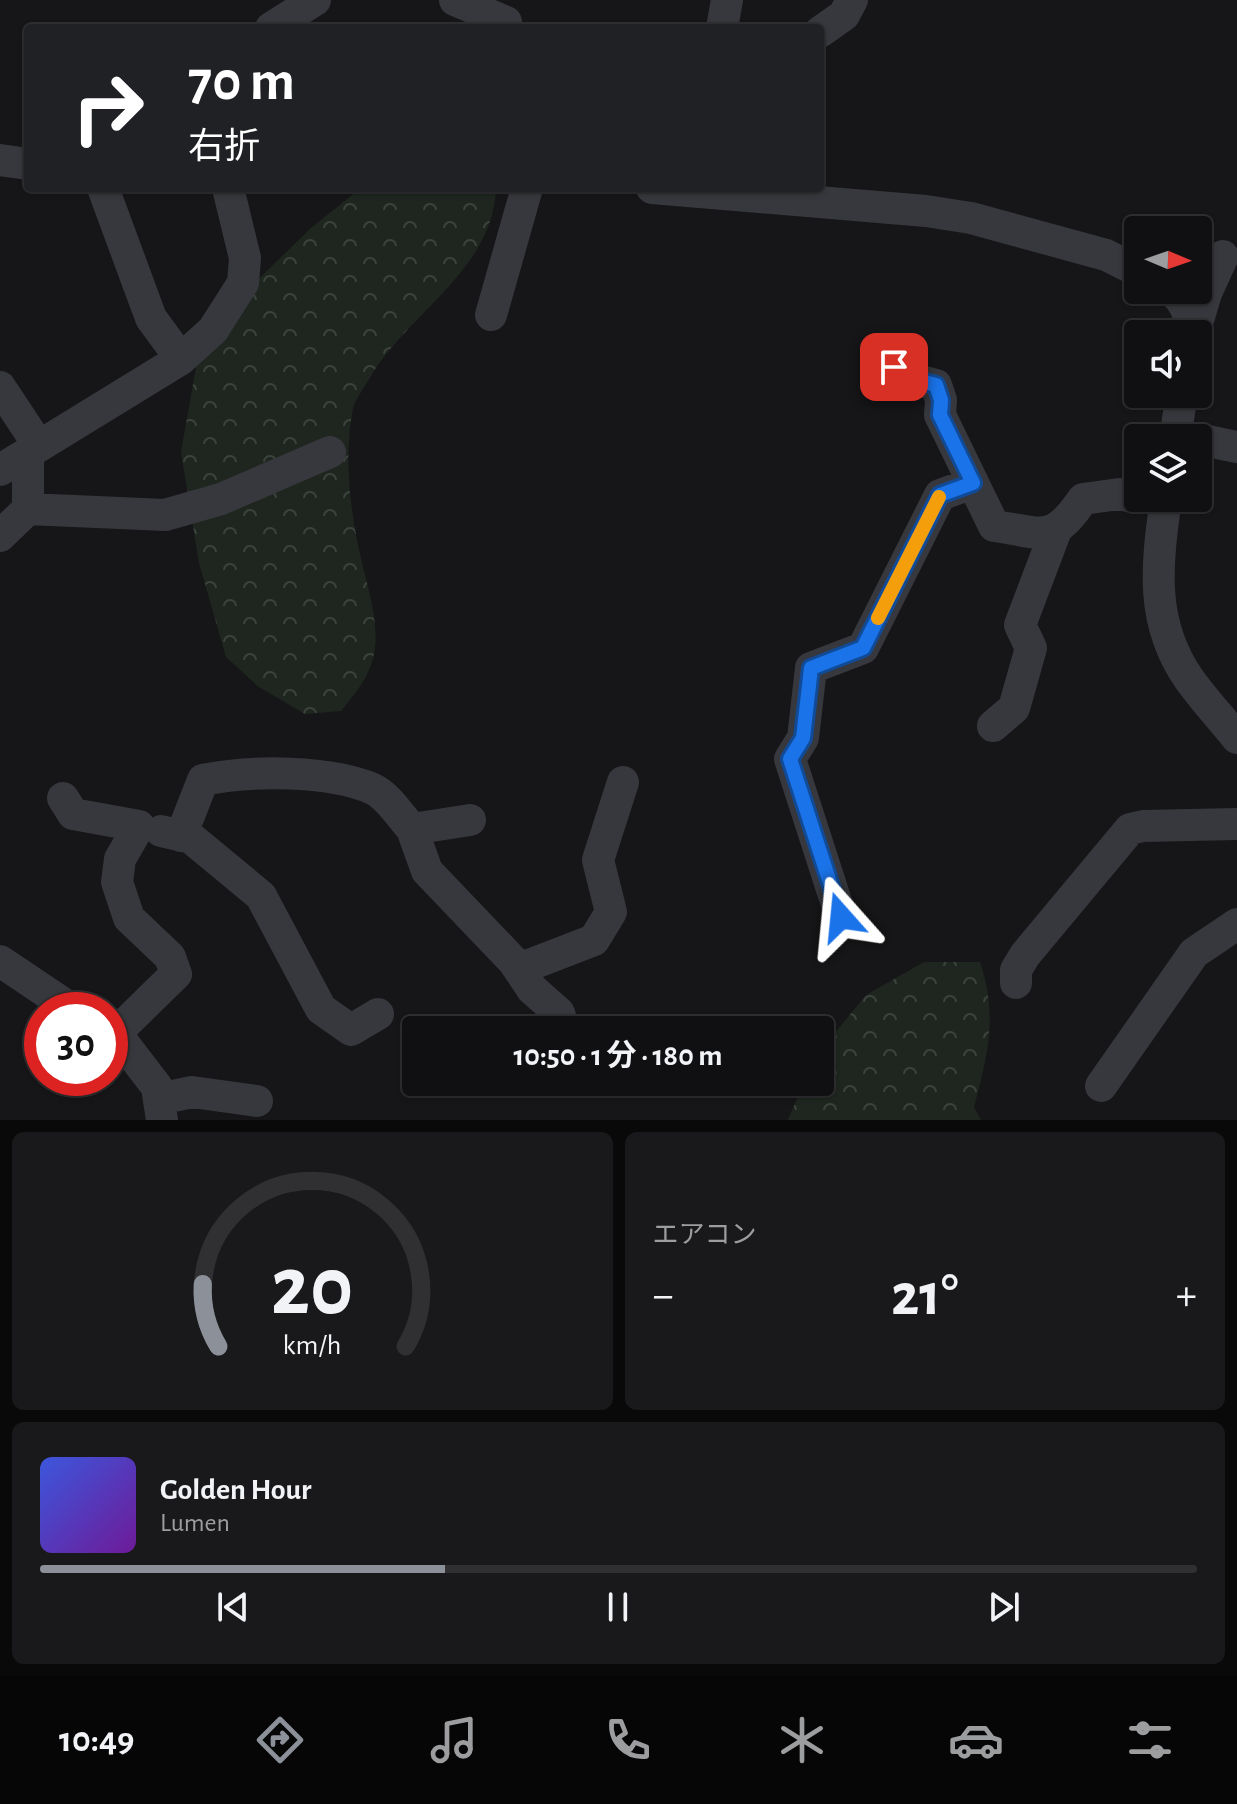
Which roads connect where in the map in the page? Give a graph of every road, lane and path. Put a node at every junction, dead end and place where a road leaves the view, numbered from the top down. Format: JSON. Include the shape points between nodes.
{"nodes":[{"id":1,"x":315,"y":0,"type":"edge"},
{"id":2,"x":455,"y":0,"type":"edge"},
{"id":3,"x":727,"y":0,"type":"edge"},
{"id":4,"x":852,"y":0,"type":"edge"},
{"id":5,"x":507,"y":17,"type":"edge"},
{"id":6,"x":277,"y":24,"type":"edge"},
{"id":7,"x":723,"y":24,"type":"edge"},
{"id":8,"x":824,"y":29,"type":"edge"},
{"id":9,"x":0,"y":160,"type":"edge"},
{"id":10,"x":24,"y":163,"type":"edge"},
{"id":11,"x":104,"y":192,"type":"edge"},
{"id":12,"x":229,"y":192,"type":"edge"},
{"id":13,"x":526,"y":192,"type":"edge"},
{"id":14,"x":747,"y":192,"type":"edge"},
{"id":15,"x":1223,"y":256,"type":"dead end"},
{"id":16,"x":1124,"y":264,"type":"edge"},
{"id":17,"x":491,"y":315,"type":"dead end"},
{"id":18,"x":1197,"y":320,"type":"edge"},
{"id":19,"x":181,"y":359,"type":"junction"},
{"id":20,"x":894,"y":367,"type":"dead end"},
{"id":21,"x":2,"y":372,"type":"edge"},
{"id":22,"x":1212,"y":442,"type":"edge"},
{"id":23,"x":1237,"y":447,"type":"edge"},
{"id":24,"x":34,"y":449,"type":"junction"},
{"id":25,"x":330,"y":452,"type":"dead end"},
{"id":26,"x":0,"y":470,"type":"edge"},
{"id":27,"x":973,"y":483,"type":"junction"},
{"id":28,"x":1124,"y":495,"type":"edge"},
{"id":29,"x":19,"y":504,"type":"edge"},
{"id":30,"x":1165,"y":512,"type":"edge"},
{"id":31,"x":1056,"y":530,"type":"junction"},
{"id":32,"x":0,"y":536,"type":"edge"},
{"id":33,"x":1016,"y":701,"type":"junction"},
{"id":34,"x":1037,"y":725,"type":"dead end"},
{"id":35,"x":993,"y":726,"type":"dead end"},
{"id":36,"x":1237,"y":738,"type":"edge"},
{"id":37,"x":623,"y":782,"type":"dead end"},
{"id":38,"x":63,"y":798,"type":"dead end"},
{"id":39,"x":470,"y":820,"type":"dead end"},
{"id":40,"x":1237,"y":824,"type":"edge"},
{"id":41,"x":139,"y":826,"type":"junction"},
{"id":42,"x":412,"y":829,"type":"junction"},
{"id":43,"x":181,"y":836,"type":"junction"},
{"id":44,"x":841,"y":917,"type":"dead end"},
{"id":45,"x":1237,"y":924,"type":"edge"},
{"id":46,"x":0,"y":961,"type":"edge"},
{"id":47,"x":519,"y":969,"type":"junction"},
{"id":48,"x":1016,"y":983,"type":"dead end"},
{"id":49,"x":46,"y":992,"type":"edge"},
{"id":50,"x":378,"y":1014,"type":"dead end"},
{"id":51,"x":560,"y":1016,"type":"edge"},
{"id":52,"x":128,"y":1021,"type":"edge"},
{"id":53,"x":128,"y":1049,"type":"edge"},
{"id":54,"x":1101,"y":1086,"type":"dead end"},
{"id":55,"x":257,"y":1101,"type":"dead end"},
{"id":56,"x":160,"y":1109,"type":"edge"}],
"edges":[{"from":1,"to":6,"type":"street"},
{"from":2,"to":5,"type":"street"},
{"from":3,"to":7,"type":"street"},
{"from":4,"to":8,"type":"street","via":[[844,15]]},
{"from":9,"to":10,"type":"street"},
{"from":11,"to":19,"type":"street","via":[[151,318]]},
{"from":12,"to":19,"type":"street","via":[[245,258],[243,283],[213,330]]},
{"from":13,"to":17,"type":"street"},
{"from":14,"to":16,"type":"street","via":[[971,218]]},
{"from":15,"to":18,"type":"street"},
{"from":19,"to":24,"type":"street"},
{"from":20,"to":27,"type":"street","via":[[901,376],[936,385],[940,415]]},
{"from":21,"to":24,"type":"street"},
{"from":22,"to":23,"type":"street"},
{"from":24,"to":26,"type":"street"},
{"from":24,"to":29,"type":"street"},
{"from":25,"to":29,"type":"street","via":[[221,499],[165,515]]},
{"from":27,"to":31,"type":"street","via":[[994,526],[1049,534]]},
{"from":27,"to":44,"type":"street","via":[[940,495],[863,648],[811,668],[803,738],[790,759]]},
{"from":28,"to":31,"type":"street","via":[[1083,499]]},
{"from":29,"to":32,"type":"street"},
{"from":30,"to":36,"type":"street","via":[[1157,585],[1165,633],[1190,679]]},
{"from":31,"to":33,"type":"street","via":[[1020,625],[1031,648]]},
{"from":33,"to":34,"type":"street"},
{"from":33,"to":35,"type":"street"},
{"from":37,"to":47,"type":"street","via":[[598,860],[611,912],[594,940]]},
{"from":38,"to":41,"type":"street","via":[[73,814]]},
{"from":39,"to":42,"type":"street"},
{"from":40,"to":48,"type":"street","via":[[1130,829],[1025,955]]},
{"from":41,"to":43,"type":"street"},
{"from":41,"to":52,"type":"street","via":[[120,859],[117,882],[129,918],[170,957],[176,974]]},
{"from":42,"to":43,"type":"street","via":[[376,790],[317,774],[221,776],[203,780]]},
{"from":42,"to":47,"type":"street","via":[[427,871]]},
{"from":43,"to":50,"type":"street","via":[[191,838],[261,896],[321,1009],[351,1030]]},
{"from":45,"to":54,"type":"street","via":[[1194,953]]},
{"from":46,"to":49,"type":"street"},
{"from":47,"to":51,"type":"street"},
{"from":53,"to":56,"type":"street","via":[[157,1087]]},
{"from":55,"to":56,"type":"street","via":[[192,1092]]}]}
